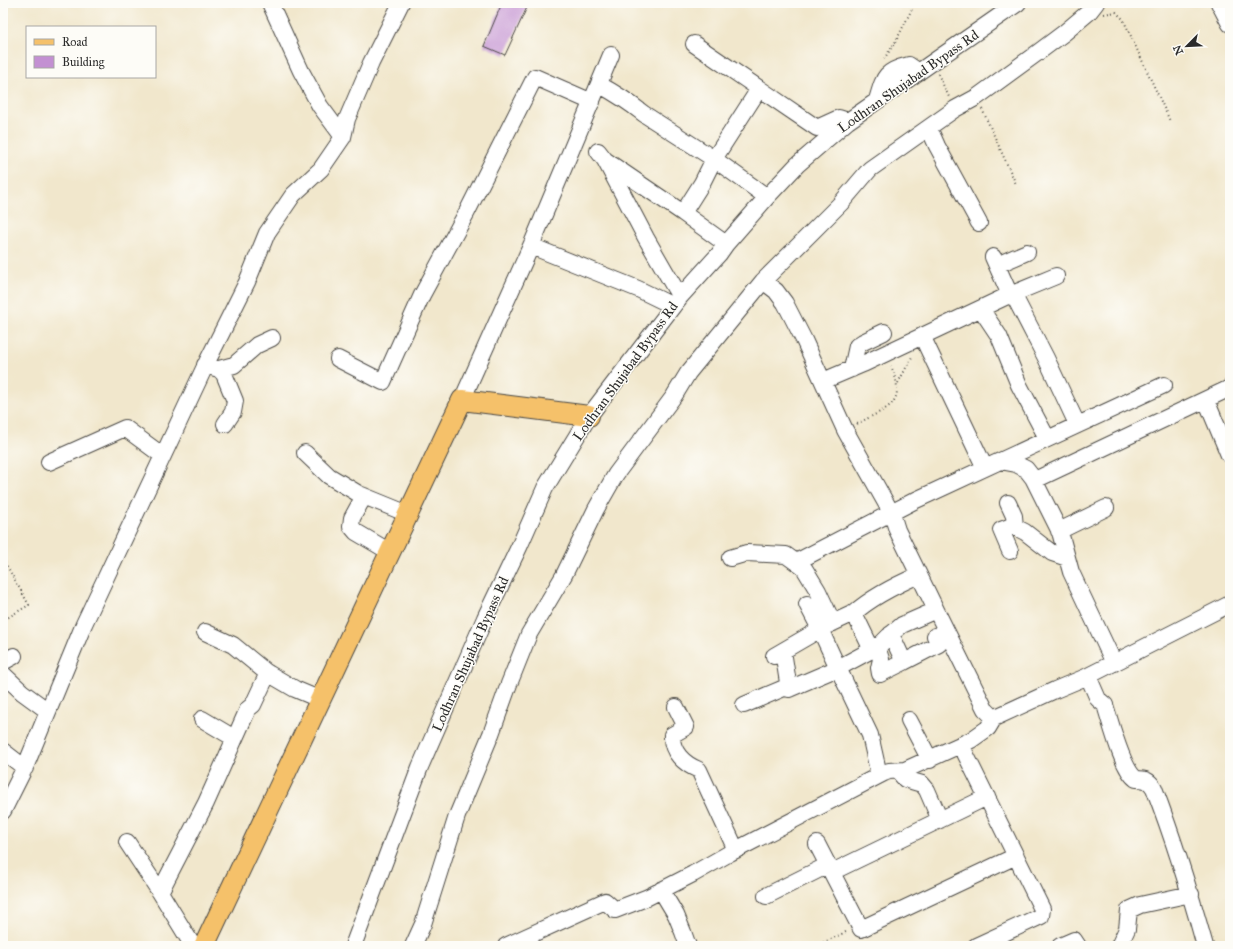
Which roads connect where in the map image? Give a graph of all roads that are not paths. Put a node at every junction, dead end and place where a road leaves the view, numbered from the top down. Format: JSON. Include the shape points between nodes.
{"nodes":[{"id":1,"x":270,"y":3,"type":"edge"},
{"id":2,"x":401,"y":3,"type":"edge"},
{"id":3,"x":1018,"y":3,"type":"edge"},
{"id":4,"x":1219,"y":3,"type":"edge"},
{"id":5,"x":1092,"y":8,"type":"edge"},
{"id":6,"x":1230,"y":24,"type":"edge"},
{"id":7,"x":694,"y":44,"type":"dead end"},
{"id":8,"x":611,"y":55,"type":"dead end"},
{"id":9,"x":600,"y":85,"type":"junction"},
{"id":10,"x":759,"y":88,"type":"junction"},
{"id":11,"x":592,"y":102,"type":"junction"},
{"id":12,"x":848,"y":121,"type":"junction"},
{"id":13,"x":929,"y":128,"type":"junction"},
{"id":14,"x":343,"y":137,"type":"junction"},
{"id":15,"x":714,"y":159,"type":"junction"},
{"id":16,"x":767,"y":197,"type":"junction"},
{"id":17,"x":683,"y":213,"type":"junction"},
{"id":18,"x":979,"y":223,"type":"dead end"},
{"id":19,"x":726,"y":244,"type":"junction"},
{"id":20,"x":531,"y":246,"type":"junction"},
{"id":21,"x":1027,"y":252,"type":"dead end"},
{"id":22,"x":1056,"y":276,"type":"dead end"},
{"id":23,"x":763,"y":281,"type":"junction"},
{"id":24,"x":1012,"y":294,"type":"junction"},
{"id":25,"x":677,"y":301,"type":"junction"},
{"id":26,"x":981,"y":308,"type":"junction"},
{"id":27,"x":884,"y":332,"type":"dead end"},
{"id":28,"x":922,"y":336,"type":"junction"},
{"id":29,"x":272,"y":338,"type":"dead end"},
{"id":30,"x":338,"y":360,"type":"dead end"},
{"id":31,"x":212,"y":367,"type":"junction"},
{"id":32,"x":852,"y":369,"type":"junction"},
{"id":33,"x":823,"y":381,"type":"junction"},
{"id":34,"x":1164,"y":385,"type":"dead end"},
{"id":35,"x":1230,"y":388,"type":"edge"},
{"id":36,"x":462,"y":400,"type":"junction"},
{"id":37,"x":1206,"y":400,"type":"junction"},
{"id":38,"x":589,"y":416,"type":"junction"},
{"id":39,"x":225,"y":424,"type":"dead end"},
{"id":40,"x":1077,"y":424,"type":"junction"},
{"id":41,"x":1047,"y":438,"type":"junction"},
{"id":42,"x":305,"y":453,"type":"dead end"},
{"id":43,"x":1230,"y":454,"type":"edge"},
{"id":44,"x":163,"y":456,"type":"junction"},
{"id":45,"x":1000,"y":461,"type":"junction"},
{"id":46,"x":49,"y":462,"type":"dead end"},
{"id":47,"x":985,"y":468,"type":"junction"},
{"id":48,"x":1034,"y":480,"type":"junction"},
{"id":49,"x":364,"y":496,"type":"junction"},
{"id":50,"x":1008,"y":503,"type":"dead end"},
{"id":51,"x":1106,"y":508,"type":"dead end"},
{"id":52,"x":408,"y":514,"type":"junction"},
{"id":53,"x":892,"y":514,"type":"junction"},
{"id":54,"x":1015,"y":527,"type":"junction"},
{"id":55,"x":1059,"y":531,"type":"junction"},
{"id":56,"x":1010,"y":551,"type":"dead end"},
{"id":57,"x":390,"y":552,"type":"junction"},
{"id":58,"x":730,"y":558,"type":"dead end"},
{"id":59,"x":1067,"y":558,"type":"junction"},
{"id":60,"x":796,"y":562,"type":"junction"},
{"id":61,"x":918,"y":575,"type":"junction"},
{"id":62,"x":807,"y":604,"type":"dead end"},
{"id":63,"x":1230,"y":604,"type":"edge"},
{"id":64,"x":936,"y":610,"type":"junction"},
{"id":65,"x":854,"y":613,"type":"junction"},
{"id":66,"x":827,"y":626,"type":"junction"},
{"id":67,"x":205,"y":632,"type":"dead end"},
{"id":68,"x":891,"y":634,"type":"junction"},
{"id":69,"x":935,"y":636,"type":"dead end"},
{"id":70,"x":875,"y":649,"type":"junction"},
{"id":71,"x":904,"y":662,"type":"junction"},
{"id":72,"x":1114,"y":663,"type":"junction"},
{"id":73,"x":838,"y":668,"type":"junction"},
{"id":74,"x":268,"y":673,"type":"junction"},
{"id":75,"x":3,"y":674,"type":"edge"},
{"id":76,"x":1088,"y":676,"type":"junction"},
{"id":77,"x":789,"y":689,"type":"junction"},
{"id":78,"x":321,"y":700,"type":"junction"},
{"id":79,"x":744,"y":706,"type":"dead end"},
{"id":80,"x":676,"y":707,"type":"dead end"},
{"id":81,"x":48,"y":711,"type":"junction"},
{"id":82,"x":994,"y":718,"type":"junction"},
{"id":83,"x":202,"y":719,"type":"dead end"},
{"id":84,"x":908,"y":720,"type":"dead end"},
{"id":85,"x":234,"y":738,"type":"junction"},
{"id":86,"x":961,"y":745,"type":"junction"},
{"id":87,"x":3,"y":751,"type":"edge"},
{"id":88,"x":930,"y":760,"type":"junction"},
{"id":89,"x":25,"y":768,"type":"junction"},
{"id":90,"x":898,"y":771,"type":"junction"},
{"id":91,"x":879,"y":776,"type":"junction"},
{"id":92,"x":987,"y":797,"type":"junction"},
{"id":93,"x":3,"y":811,"type":"edge"},
{"id":94,"x":940,"y":820,"type":"junction"},
{"id":95,"x":127,"y":842,"type":"dead end"},
{"id":96,"x":817,"y":844,"type":"dead end"},
{"id":97,"x":736,"y":850,"type":"junction"},
{"id":98,"x":1016,"y":856,"type":"junction"},
{"id":99,"x":830,"y":869,"type":"junction"},
{"id":100,"x":661,"y":890,"type":"junction"},
{"id":101,"x":160,"y":892,"type":"junction"},
{"id":102,"x":1191,"y":894,"type":"junction"},
{"id":103,"x":766,"y":896,"type":"dead end"},
{"id":104,"x":193,"y":946,"type":"edge"},
{"id":105,"x":204,"y":946,"type":"edge"},
{"id":106,"x":353,"y":946,"type":"edge"},
{"id":107,"x":413,"y":946,"type":"edge"},
{"id":108,"x":506,"y":946,"type":"edge"},
{"id":109,"x":688,"y":946,"type":"edge"},
{"id":110,"x":978,"y":946,"type":"edge"},
{"id":111,"x":1060,"y":946,"type":"edge"},
{"id":112,"x":1078,"y":946,"type":"edge"},
{"id":113,"x":1119,"y":946,"type":"edge"},
{"id":114,"x":1205,"y":946,"type":"edge"}],
"edges":[{"from":1,"to":14,"type":"street","via":[[320,106]]},
{"from":2,"to":14,"type":"street","via":[[371,63],[347,119]]},
{"from":3,"to":12,"type":"street","name":"Lodhran Shujabad Bypass Rd"},
{"from":4,"to":6,"type":"street"},
{"from":5,"to":13,"type":"street","via":[[1052,42],[977,97]]},
{"from":7,"to":10,"type":"street"},
{"from":8,"to":9,"type":"street"},
{"from":9,"to":11,"type":"street"},
{"from":9,"to":15,"type":"street"},
{"from":10,"to":12,"type":"street","via":[[817,128],[839,118]]},
{"from":10,"to":15,"type":"street"},
{"from":11,"to":20,"type":"street"},
{"from":11,"to":30,"type":"street","via":[[535,76],[422,295],[383,382]]},
{"from":12,"to":16,"type":"street","name":"Lodhran Shujabad Bypass Rd","via":[[797,165]]},
{"from":13,"to":18,"type":"street"},
{"from":13,"to":23,"type":"street","via":[[870,168],[841,204]]},
{"from":14,"to":31,"type":"street","via":[[321,169],[293,194],[267,233]]},
{"from":15,"to":16,"type":"street"},
{"from":15,"to":17,"type":"street"},
{"from":16,"to":19,"type":"street","name":"Lodhran Shujabad Bypass Rd"},
{"from":17,"to":19,"type":"street"},
{"from":17,"to":25,"type":"street","via":[[601,155]]},
{"from":19,"to":25,"type":"street","name":"Lodhran Shujabad Bypass Rd"},
{"from":20,"to":25,"type":"street","via":[[638,289]]},
{"from":20,"to":36,"type":"street"},
{"from":21,"to":24,"type":"street","via":[[995,261]]},
{"from":22,"to":24,"type":"street"},
{"from":23,"to":33,"type":"street","via":[[776,291],[785,303]]},
{"from":23,"to":107,"type":"street","via":[[688,373],[616,474],[564,574],[529,634],[457,816],[423,924]]},
{"from":24,"to":26,"type":"street"},
{"from":24,"to":40,"type":"street"},
{"from":25,"to":38,"type":"street","name":"Lodhran Shujabad Bypass Rd"},
{"from":26,"to":28,"type":"street"},
{"from":26,"to":41,"type":"street","via":[[999,336],[1019,385]]},
{"from":27,"to":32,"type":"street","via":[[857,346]]},
{"from":28,"to":32,"type":"street"},
{"from":28,"to":47,"type":"street"},
{"from":29,"to":31,"type":"street","via":[[257,345],[234,365]]},
{"from":31,"to":39,"type":"street","via":[[224,374],[235,401],[233,412]]},
{"from":31,"to":44,"type":"street"},
{"from":32,"to":33,"type":"street"},
{"from":33,"to":53,"type":"street","via":[[845,430]]},
{"from":34,"to":40,"type":"street"},
{"from":35,"to":37,"type":"street"},
{"from":36,"to":38,"type":"main road"},
{"from":36,"to":52,"type":"main road"},
{"from":37,"to":43,"type":"street"},
{"from":37,"to":48,"type":"street"},
{"from":38,"to":106,"type":"street","name":"Lodhran Shujabad Bypass Rd","via":[[545,488],[485,618],[420,767]]},
{"from":40,"to":41,"type":"street"},
{"from":41,"to":45,"type":"street"},
{"from":42,"to":49,"type":"street","via":[[329,476]]},
{"from":44,"to":46,"type":"street","via":[[125,428]]},
{"from":44,"to":81,"type":"street","via":[[84,624]]},
{"from":45,"to":47,"type":"street"},
{"from":45,"to":48,"type":"street","via":[[1026,469]]},
{"from":47,"to":53,"type":"street"},
{"from":48,"to":55,"type":"street"},
{"from":49,"to":52,"type":"street"},
{"from":49,"to":57,"type":"street","via":[[352,518],[351,526]]},
{"from":50,"to":54,"type":"street","via":[[1014,516]]},
{"from":51,"to":55,"type":"street"},
{"from":52,"to":57,"type":"main road"},
{"from":53,"to":60,"type":"street"},
{"from":53,"to":61,"type":"street"},
{"from":54,"to":56,"type":"street","via":[[1001,530]]},
{"from":54,"to":59,"type":"street","via":[[1052,553]]},
{"from":55,"to":59,"type":"street"},
{"from":57,"to":78,"type":"main road"},
{"from":58,"to":60,"type":"street","via":[[747,553],[770,554],[786,555]]},
{"from":59,"to":72,"type":"street","via":[[1071,572]]},
{"from":60,"to":66,"type":"street","via":[[804,568],[818,591]]},
{"from":61,"to":64,"type":"street"},
{"from":61,"to":65,"type":"street","via":[[880,595]]},
{"from":62,"to":66,"type":"street"},
{"from":63,"to":72,"type":"street"},
{"from":64,"to":68,"type":"street","via":[[902,625]]},
{"from":64,"to":82,"type":"street","via":[[985,709]]},
{"from":65,"to":66,"type":"street"},
{"from":65,"to":70,"type":"street"},
{"from":66,"to":73,"type":"street"},
{"from":66,"to":77,"type":"street","via":[[778,654]]},
{"from":67,"to":74,"type":"street","via":[[233,645]]},
{"from":68,"to":70,"type":"street"},
{"from":68,"to":71,"type":"street"},
{"from":69,"to":71,"type":"street","via":[[939,644]]},
{"from":70,"to":71,"type":"street","via":[[881,659],[880,674]]},
{"from":70,"to":73,"type":"street"},
{"from":72,"to":76,"type":"street"},
{"from":73,"to":77,"type":"street"},
{"from":73,"to":91,"type":"street","via":[[870,735]]},
{"from":74,"to":78,"type":"street","via":[[295,689]]},
{"from":74,"to":85,"type":"street"},
{"from":75,"to":81,"type":"street"},
{"from":76,"to":82,"type":"street"},
{"from":76,"to":102,"type":"street","via":[[1098,699],[1105,705],[1130,775],[1136,780],[1144,779],[1154,788]]},
{"from":77,"to":79,"type":"street","via":[[784,688]]},
{"from":78,"to":105,"type":"main road"},
{"from":80,"to":97,"type":"street","via":[[686,727],[672,735],[672,742],[681,759],[699,770]]},
{"from":81,"to":89,"type":"street"},
{"from":82,"to":86,"type":"street","via":[[988,728]]},
{"from":83,"to":85,"type":"street"},
{"from":84,"to":88,"type":"street"},
{"from":85,"to":101,"type":"street","via":[[206,803]]},
{"from":86,"to":88,"type":"street"},
{"from":86,"to":92,"type":"street"},
{"from":87,"to":89,"type":"street"},
{"from":88,"to":90,"type":"street"},
{"from":89,"to":93,"type":"street"},
{"from":90,"to":91,"type":"street","via":[[889,771]]},
{"from":90,"to":94,"type":"street","via":[[905,779],[922,784]]},
{"from":91,"to":97,"type":"street"},
{"from":92,"to":94,"type":"street"},
{"from":92,"to":98,"type":"street"},
{"from":94,"to":99,"type":"street"},
{"from":95,"to":101,"type":"street"},
{"from":96,"to":99,"type":"street"},
{"from":97,"to":100,"type":"street"},
{"from":98,"to":99,"type":"street","via":[[861,929]]},
{"from":98,"to":110,"type":"street","via":[[1042,908],[1041,916]]},
{"from":99,"to":103,"type":"street"},
{"from":100,"to":108,"type":"street","via":[[615,910],[605,901]]},
{"from":100,"to":109,"type":"street","via":[[676,915]]},
{"from":101,"to":104,"type":"street"},
{"from":102,"to":113,"type":"street","via":[[1140,905],[1129,910],[1127,929]]},
{"from":102,"to":114,"type":"street"},
{"from":111,"to":112,"type":"street","via":[[1074,940]]}]}
